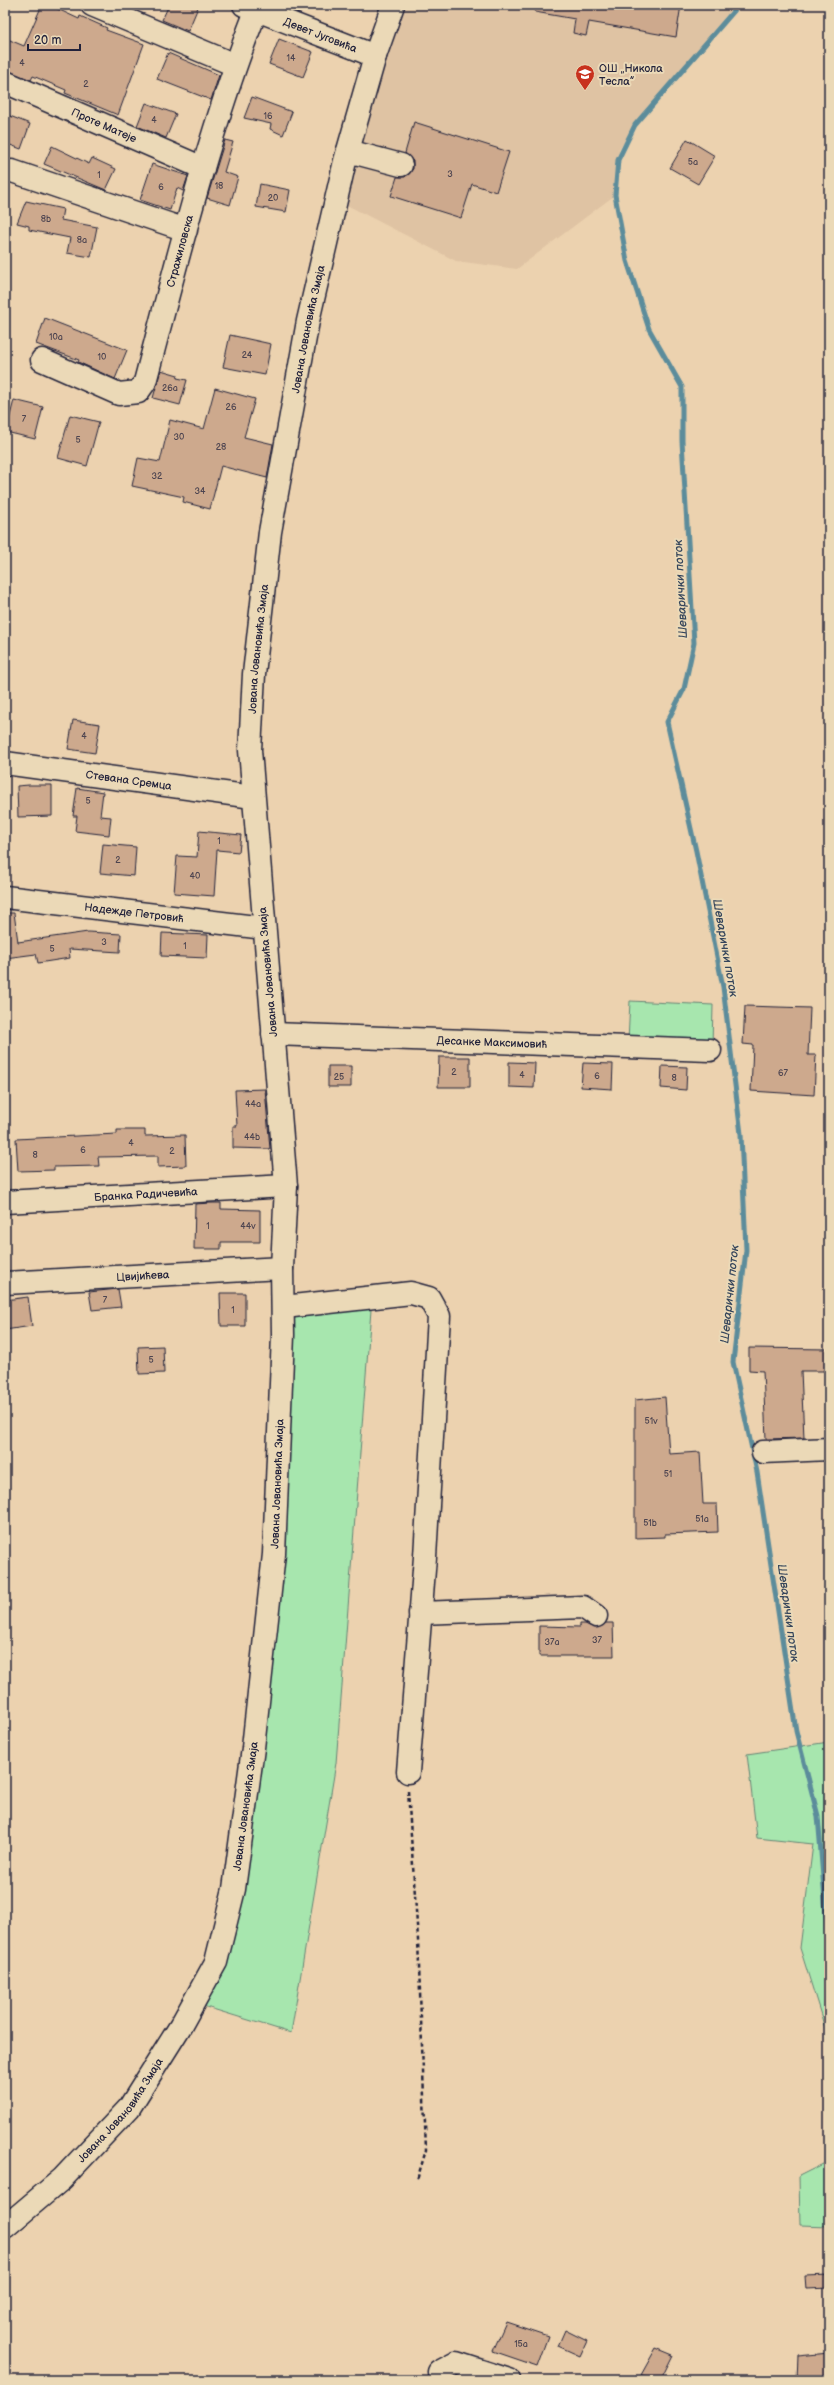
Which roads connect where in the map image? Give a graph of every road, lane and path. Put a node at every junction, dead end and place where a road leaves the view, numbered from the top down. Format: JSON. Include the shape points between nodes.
{"nodes":[{"id":1,"x":92,"y":5,"type":"edge"},
{"id":2,"x":393,"y":5,"type":"edge"},
{"id":3,"x":250,"y":8,"type":"edge"},
{"id":4,"x":375,"y":56,"type":"junction"},
{"id":5,"x":235,"y":65,"type":"junction"},
{"id":6,"x":5,"y":82,"type":"edge"},
{"id":7,"x":348,"y":151,"type":"junction"},
{"id":8,"x":401,"y":165,"type":"dead end"},
{"id":9,"x":203,"y":168,"type":"junction"},
{"id":10,"x":12,"y":171,"type":"dead end"},
{"id":11,"x":186,"y":230,"type":"junction"},
{"id":12,"x":42,"y":360,"type":"dead end"},
{"id":13,"x":5,"y":763,"type":"edge"},
{"id":14,"x":253,"y":797,"type":"junction"},
{"id":15,"x":5,"y":897,"type":"edge"},
{"id":16,"x":264,"y":928,"type":"junction"},
{"id":17,"x":273,"y":1034,"type":"junction"},
{"id":18,"x":710,"y":1050,"type":"dead end"},
{"id":19,"x":286,"y":1186,"type":"junction"},
{"id":20,"x":5,"y":1202,"type":"edge"},
{"id":21,"x":282,"y":1268,"type":"junction"},
{"id":22,"x":5,"y":1283,"type":"edge"},
{"id":23,"x":284,"y":1306,"type":"junction"},
{"id":24,"x":829,"y":1449,"type":"edge"},
{"id":25,"x":763,"y":1452,"type":"dead end"},
{"id":26,"x":420,"y":1613,"type":"junction"},
{"id":27,"x":596,"y":1616,"type":"dead end"},
{"id":28,"x":408,"y":1772,"type":"joint"},
{"id":29,"x":417,"y":2180,"type":"dead end"},
{"id":30,"x":5,"y":2227,"type":"edge"},
{"id":31,"x":439,"y":2372,"type":"dead end"},
{"id":32,"x":509,"y":2380,"type":"edge"}],
"edges":[{"from":1,"to":5,"type":"street"},
{"from":2,"to":4,"type":"street","name":"Јована Јовановића Змаја"},
{"from":3,"to":4,"type":"street","name":"Девет Југовића"},
{"from":3,"to":5,"type":"street","name":"Стражиловска"},
{"from":4,"to":7,"type":"street","name":"Јована Јовановића Змаја"},
{"from":5,"to":9,"type":"street","name":"Стражиловска"},
{"from":6,"to":9,"type":"street","name":"Проте Матеје"},
{"from":7,"to":8,"type":"street"},
{"from":7,"to":14,"type":"street","name":"Јована Јовановића Змаја","via":[[308,321],[270,532],[250,720]]},
{"from":9,"to":11,"type":"street","name":"Стражиловска"},
{"from":10,"to":11,"type":"street"},
{"from":11,"to":12,"type":"street","name":"Стражиловска","via":[[145,382],[138,392],[118,394]]},
{"from":13,"to":14,"type":"street","name":"Стевана Сремца"},
{"from":14,"to":16,"type":"street","name":"Јована Јовановића Змаја"},
{"from":15,"to":16,"type":"street","name":"Надежде Петровић"},
{"from":16,"to":17,"type":"street","name":"Јована Јовановића Змаја"},
{"from":17,"to":18,"type":"street","name":"Десанке Максимовић"},
{"from":17,"to":19,"type":"street","name":"Јована Јовановића Змаја"},
{"from":19,"to":20,"type":"street","name":"Бранка Радичевића"},
{"from":19,"to":21,"type":"street","name":"Јована Јовановића Змаја"},
{"from":21,"to":22,"type":"street","name":"Цвијићева"},
{"from":21,"to":23,"type":"street","name":"Јована Јовановића Змаја"},
{"from":23,"to":26,"type":"street","via":[[411,1293],[429,1298],[437,1308],[439,1316]]},
{"from":23,"to":30,"type":"street","name":"Јована Јовановића Змаја","via":[[271,1577],[253,1748],[234,1889],[216,1962],[180,2027],[129,2108],[62,2179]]},
{"from":24,"to":25,"type":"street"},
{"from":26,"to":27,"type":"street","via":[[583,1607]]},
{"from":26,"to":28,"type":"street"},
{"from":28,"to":29,"type":"path","via":[[426,2150]]},
{"from":31,"to":32,"type":"street","via":[[456,2363]]}]}
